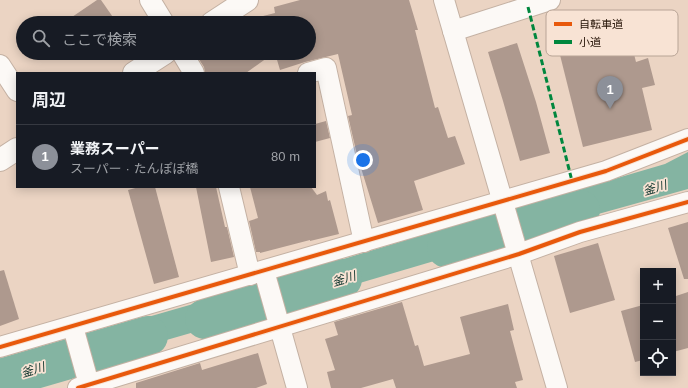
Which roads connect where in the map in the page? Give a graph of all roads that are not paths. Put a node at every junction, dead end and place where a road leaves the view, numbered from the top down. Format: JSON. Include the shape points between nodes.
{"nodes":[{"id":1,"x":150,"y":0,"type":"edge"},
{"id":2,"x":248,"y":0,"type":"edge"},
{"id":3,"x":444,"y":0,"type":"edge"},
{"id":4,"x":550,"y":0,"type":"edge"},
{"id":5,"x":160,"y":16,"type":"edge"},
{"id":6,"x":223,"y":16,"type":"edge"},
{"id":7,"x":453,"y":31,"type":"junction"},
{"id":8,"x":154,"y":60,"type":"edge"},
{"id":9,"x":186,"y":60,"type":"edge"},
{"id":10,"x":0,"y":65,"type":"edge"},
{"id":11,"x":136,"y":72,"type":"edge"},
{"id":12,"x":193,"y":72,"type":"edge"},
{"id":13,"x":312,"y":72,"type":"edge"},
{"id":14,"x":16,"y":89,"type":"edge"},
{"id":15,"x":688,"y":139,"type":"edge"},
{"id":16,"x":16,"y":150,"type":"edge"},
{"id":17,"x":0,"y":160,"type":"edge"},
{"id":18,"x":229,"y":188,"type":"edge"},
{"id":19,"x":688,"y":202,"type":"edge"},
{"id":20,"x":505,"y":206,"type":"junction"},
{"id":21,"x":364,"y":242,"type":"junction"},
{"id":22,"x":517,"y":249,"type":"junction"},
{"id":23,"x":257,"y":273,"type":"junction"},
{"id":24,"x":73,"y":326,"type":"junction"},
{"id":25,"x":279,"y":327,"type":"junction"},
{"id":26,"x":0,"y":348,"type":"edge"},
{"id":27,"x":86,"y":387,"type":"edge"},
{"id":28,"x":297,"y":388,"type":"edge"},
{"id":29,"x":557,"y":388,"type":"edge"}],
"edges":[{"from":1,"to":5,"type":"street"},
{"from":2,"to":6,"type":"street"},
{"from":3,"to":7,"type":"street"},
{"from":4,"to":7,"type":"street"},
{"from":7,"to":20,"type":"street"},
{"from":8,"to":11,"type":"street"},
{"from":9,"to":12,"type":"street"},
{"from":10,"to":14,"type":"street"},
{"from":13,"to":21,"type":"street","via":[[326,68]]},
{"from":15,"to":20,"type":"street"},
{"from":16,"to":17,"type":"street"},
{"from":18,"to":23,"type":"street"},
{"from":19,"to":22,"type":"street"},
{"from":20,"to":21,"type":"street"},
{"from":20,"to":22,"type":"street"},
{"from":21,"to":23,"type":"street"},
{"from":22,"to":25,"type":"street"},
{"from":22,"to":29,"type":"street"},
{"from":23,"to":24,"type":"street"},
{"from":23,"to":25,"type":"street"},
{"from":24,"to":26,"type":"street"},
{"from":24,"to":27,"type":"street"},
{"from":25,"to":27,"type":"street"},
{"from":25,"to":28,"type":"street"}]}
